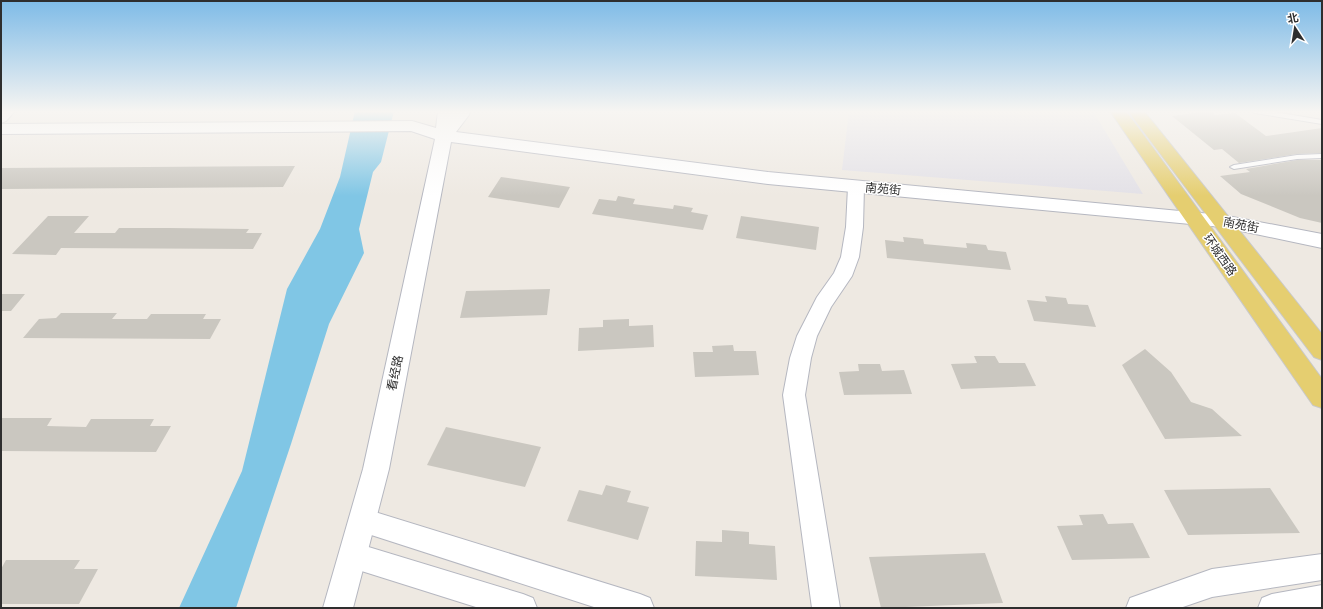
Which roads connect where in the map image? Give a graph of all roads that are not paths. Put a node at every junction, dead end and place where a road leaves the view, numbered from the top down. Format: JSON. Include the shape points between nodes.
{"nodes":[{"id":1,"x":443,"y":139,"type":"edge"},
{"id":2,"x":470,"y":139,"type":"edge"},
{"id":3,"x":1138,"y":139,"type":"edge"},
{"id":4,"x":1158,"y":139,"type":"edge"},
{"id":5,"x":1322,"y":156,"type":"edge"},
{"id":6,"x":1234,"y":167,"type":"dead end"},
{"id":7,"x":856,"y":187,"type":"junction"},
{"id":8,"x":1194,"y":218,"type":"junction"},
{"id":9,"x":1222,"y":221,"type":"junction"},
{"id":10,"x":1322,"y":241,"type":"edge"},
{"id":11,"x":1322,"y":351,"type":"edge"},
{"id":12,"x":1322,"y":398,"type":"edge"},
{"id":13,"x":362,"y":520,"type":"junction"},
{"id":14,"x":352,"y":555,"type":"junction"},
{"id":15,"x":1322,"y":566,"type":"edge"},
{"id":16,"x":1322,"y":599,"type":"edge"},
{"id":17,"x":338,"y":608,"type":"edge"},
{"id":18,"x":523,"y":608,"type":"edge"},
{"id":19,"x":640,"y":608,"type":"edge"},
{"id":20,"x":826,"y":608,"type":"edge"},
{"id":21,"x":1140,"y":608,"type":"edge"},
{"id":22,"x":1272,"y":608,"type":"edge"}],
"edges":[{"from":1,"to":13,"type":"street","name":"看经路","via":[[376,469]]},
{"from":2,"to":7,"type":"street","name":"南苑街"},
{"from":3,"to":8,"type":"main road","name":"环城西路"},
{"from":4,"to":9,"type":"main road","name":"环城西路"},
{"from":5,"to":6,"type":"lane","via":[[1297,157]]},
{"from":7,"to":8,"type":"street","name":"南苑街"},
{"from":7,"to":20,"type":"street","via":[[852,248],[847,268],[807,332],[798,360],[794,395]]},
{"from":8,"to":9,"type":"street","name":"南苑街"},
{"from":8,"to":12,"type":"main road","name":"环城西路"},
{"from":9,"to":10,"type":"street","name":"南苑街"},
{"from":9,"to":11,"type":"main road","name":"环城西路"},
{"from":13,"to":14,"type":"street","name":"看经路"},
{"from":13,"to":19,"type":"street"},
{"from":14,"to":17,"type":"street","name":"看经路"},
{"from":14,"to":18,"type":"street"},
{"from":15,"to":21,"type":"street","via":[[1212,583]]},
{"from":16,"to":22,"type":"street"}]}
